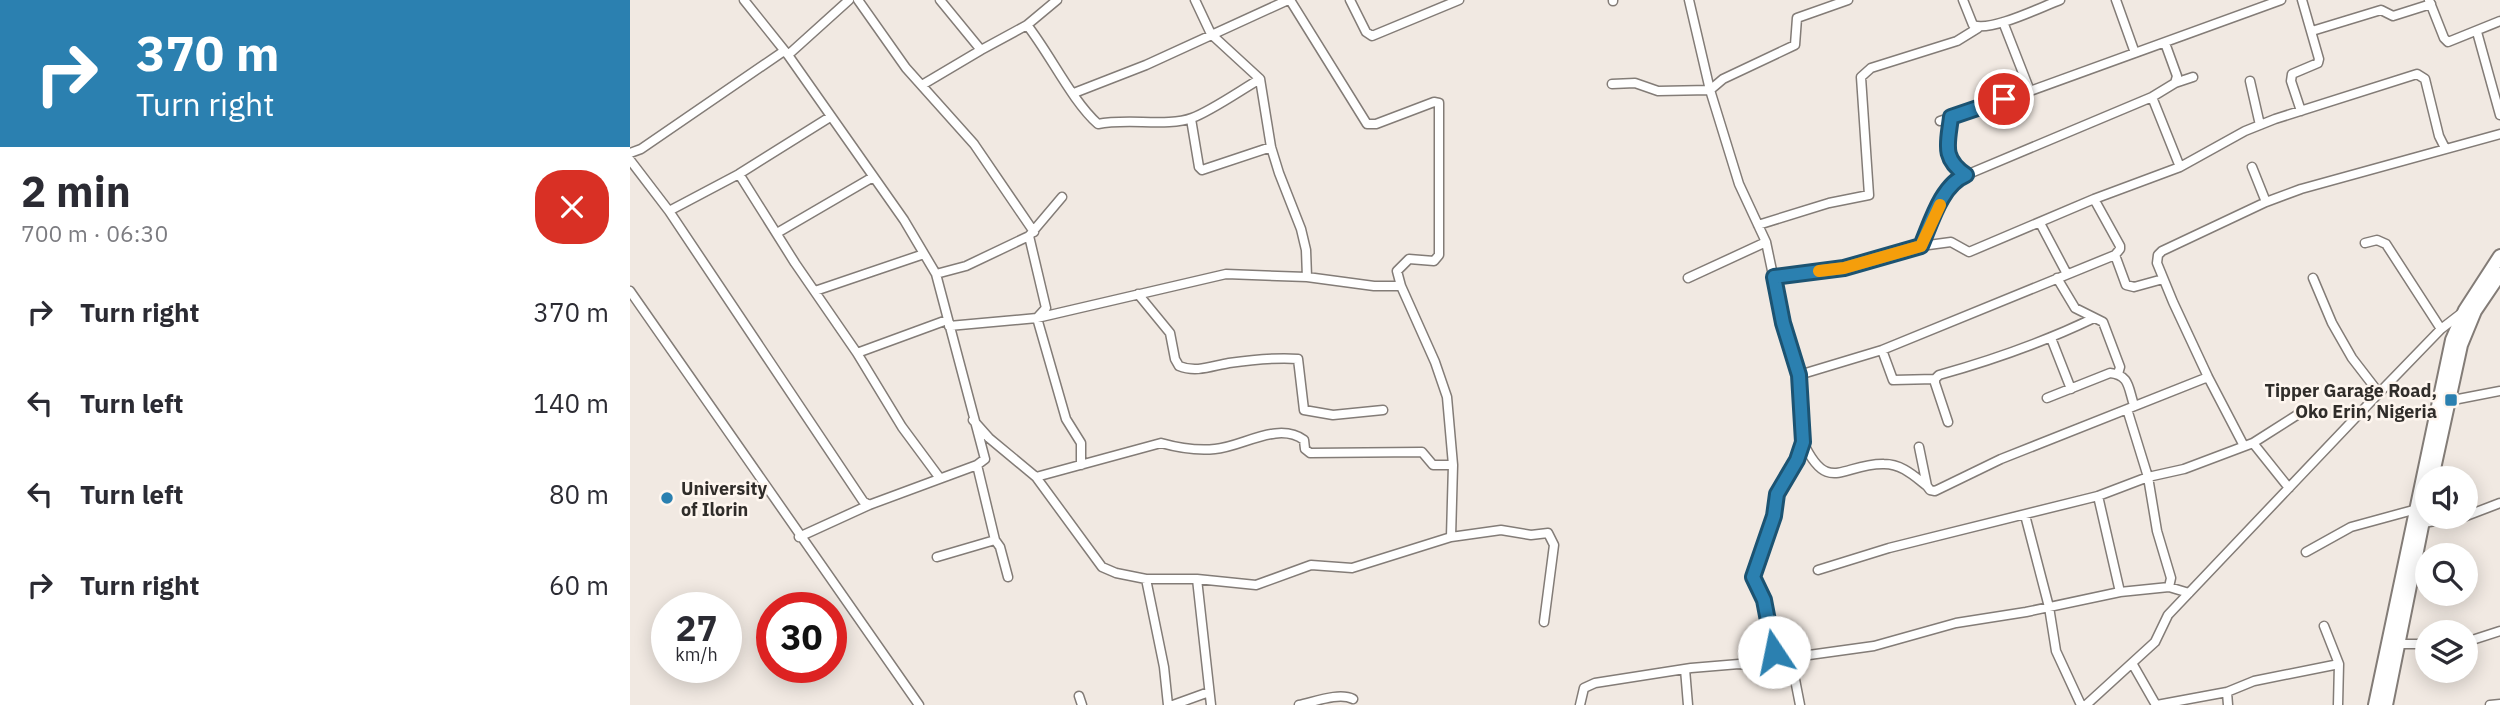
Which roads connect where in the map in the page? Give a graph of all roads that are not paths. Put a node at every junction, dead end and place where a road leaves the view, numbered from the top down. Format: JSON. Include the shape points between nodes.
{"nodes":[{"id":1,"x":744,"y":0,"type":"edge"},
{"id":2,"x":849,"y":0,"type":"edge"},
{"id":3,"x":858,"y":0,"type":"edge"},
{"id":4,"x":940,"y":0,"type":"edge"},
{"id":5,"x":1057,"y":0,"type":"edge"},
{"id":6,"x":1195,"y":0,"type":"edge"},
{"id":7,"x":1289,"y":0,"type":"edge"},
{"id":8,"x":1350,"y":0,"type":"edge"},
{"id":9,"x":1459,"y":0,"type":"edge"},
{"id":10,"x":1689,"y":0,"type":"edge"},
{"id":11,"x":1848,"y":0,"type":"edge"},
{"id":12,"x":1963,"y":0,"type":"edge"},
{"id":13,"x":2060,"y":0,"type":"edge"},
{"id":14,"x":2116,"y":0,"type":"edge"},
{"id":15,"x":2281,"y":0,"type":"edge"},
{"id":16,"x":2302,"y":0,"type":"edge"},
{"id":17,"x":2430,"y":2,"type":"edge"},
{"id":18,"x":2500,"y":21,"type":"edge"},
{"id":19,"x":2003,"y":22,"type":"junction"},
{"id":20,"x":1027,"y":25,"type":"junction"},
{"id":21,"x":1978,"y":27,"type":"junction"},
{"id":22,"x":2312,"y":32,"type":"junction"},
{"id":23,"x":2477,"y":32,"type":"junction"},
{"id":24,"x":1211,"y":34,"type":"junction"},
{"id":25,"x":2165,"y":43,"type":"junction"},
{"id":26,"x":981,"y":50,"type":"junction"},
{"id":27,"x":786,"y":53,"type":"junction"},
{"id":28,"x":2135,"y":53,"type":"junction"},
{"id":29,"x":2193,"y":77,"type":"dead end"},
{"id":30,"x":1260,"y":79,"type":"junction"},
{"id":31,"x":2250,"y":81,"type":"dead end"},
{"id":32,"x":2175,"y":83,"type":"junction"},
{"id":33,"x":1612,"y":84,"type":"dead end"},
{"id":34,"x":922,"y":85,"type":"junction"},
{"id":35,"x":1710,"y":90,"type":"junction"},
{"id":36,"x":2030,"y":91,"type":"junction"},
{"id":37,"x":1074,"y":93,"type":"junction"},
{"id":38,"x":2151,"y":97,"type":"junction"},
{"id":39,"x":2301,"y":111,"type":"junction"},
{"id":40,"x":2500,"y":115,"type":"edge"},
{"id":41,"x":830,"y":117,"type":"junction"},
{"id":42,"x":1951,"y":117,"type":"junction"},
{"id":43,"x":1191,"y":119,"type":"junction"},
{"id":44,"x":1940,"y":121,"type":"dead end"},
{"id":45,"x":2260,"y":125,"type":"junction"},
{"id":46,"x":2500,"y":134,"type":"edge"},
{"id":47,"x":1271,"y":147,"type":"junction"},
{"id":48,"x":2445,"y":148,"type":"junction"},
{"id":49,"x":630,"y":153,"type":"edge"},
{"id":50,"x":630,"y":160,"type":"edge"},
{"id":51,"x":2180,"y":167,"type":"junction"},
{"id":52,"x":2252,"y":167,"type":"dead end"},
{"id":53,"x":739,"y":174,"type":"junction"},
{"id":54,"x":1966,"y":175,"type":"junction"},
{"id":55,"x":873,"y":177,"type":"junction"},
{"id":56,"x":1062,"y":197,"type":"dead end"},
{"id":57,"x":2094,"y":199,"type":"junction"},
{"id":58,"x":2266,"y":202,"type":"junction"},
{"id":59,"x":669,"y":211,"type":"junction"},
{"id":60,"x":2040,"y":223,"type":"junction"},
{"id":61,"x":1758,"y":225,"type":"junction"},
{"id":62,"x":777,"y":233,"type":"junction"},
{"id":63,"x":1031,"y":234,"type":"junction"},
{"id":64,"x":1766,"y":242,"type":"junction"},
{"id":65,"x":2365,"y":243,"type":"dead end"},
{"id":66,"x":1921,"y":246,"type":"junction"},
{"id":67,"x":924,"y":254,"type":"junction"},
{"id":68,"x":2115,"y":255,"type":"junction"},
{"id":69,"x":2500,"y":256,"type":"edge"},
{"id":70,"x":936,"y":274,"type":"junction"},
{"id":71,"x":2067,"y":274,"type":"junction"},
{"id":72,"x":2500,"y":274,"type":"edge"},
{"id":73,"x":1307,"y":277,"type":"junction"},
{"id":74,"x":1774,"y":277,"type":"junction"},
{"id":75,"x":1688,"y":278,"type":"dead end"},
{"id":76,"x":2057,"y":278,"type":"junction"},
{"id":77,"x":2313,"y":278,"type":"dead end"},
{"id":78,"x":2163,"y":279,"type":"junction"},
{"id":79,"x":1401,"y":286,"type":"junction"},
{"id":80,"x":630,"y":291,"type":"edge"},
{"id":81,"x":815,"y":291,"type":"junction"},
{"id":82,"x":1138,"y":294,"type":"junction"},
{"id":83,"x":2470,"y":310,"type":"junction"},
{"id":84,"x":1037,"y":318,"type":"junction"},
{"id":85,"x":2094,"y":318,"type":"junction"},
{"id":86,"x":948,"y":323,"type":"junction"},
{"id":87,"x":2441,"y":329,"type":"junction"},
{"id":88,"x":2051,"y":338,"type":"junction"},
{"id":89,"x":1882,"y":350,"type":"junction"},
{"id":90,"x":857,"y":352,"type":"junction"},
{"id":91,"x":2118,"y":374,"type":"junction"},
{"id":92,"x":1799,"y":375,"type":"junction"},
{"id":93,"x":2207,"y":377,"type":"junction"},
{"id":94,"x":1935,"y":379,"type":"junction"},
{"id":95,"x":2071,"y":389,"type":"junction"},
{"id":96,"x":2500,"y":391,"type":"edge"},
{"id":97,"x":2379,"y":393,"type":"junction"},
{"id":98,"x":2047,"y":398,"type":"dead end"},
{"id":99,"x":2448,"y":401,"type":"junction"},
{"id":100,"x":2130,"y":407,"type":"junction"},
{"id":101,"x":1382,"y":410,"type":"dead end"},
{"id":102,"x":2297,"y":415,"type":"dead end"},
{"id":103,"x":973,"y":419,"type":"junction"},
{"id":104,"x":1948,"y":422,"type":"dead end"},
{"id":105,"x":1803,"y":442,"type":"junction"},
{"id":106,"x":2253,"y":443,"type":"junction"},
{"id":107,"x":2244,"y":446,"type":"junction"},
{"id":108,"x":1919,"y":447,"type":"dead end"},
{"id":109,"x":977,"y":465,"type":"junction"},
{"id":110,"x":1081,"y":465,"type":"junction"},
{"id":111,"x":1453,"y":466,"type":"junction"},
{"id":112,"x":2428,"y":466,"type":"edge"},
{"id":113,"x":2434,"y":466,"type":"edge"},
{"id":114,"x":939,"y":477,"type":"junction"},
{"id":115,"x":1036,"y":477,"type":"junction"},
{"id":116,"x":2148,"y":477,"type":"junction"},
{"id":117,"x":1927,"y":486,"type":"junction"},
{"id":118,"x":2289,"y":488,"type":"junction"},
{"id":119,"x":2098,"y":496,"type":"junction"},
{"id":120,"x":2500,"y":503,"type":"edge"},
{"id":121,"x":869,"y":505,"type":"junction"},
{"id":122,"x":2415,"y":507,"type":"edge"},
{"id":123,"x":2478,"y":511,"type":"edge"},
{"id":124,"x":2025,"y":515,"type":"junction"},
{"id":125,"x":2416,"y":529,"type":"edge"},
{"id":126,"x":2422,"y":529,"type":"edge"},
{"id":127,"x":799,"y":537,"type":"junction"},
{"id":128,"x":1451,"y":537,"type":"junction"},
{"id":129,"x":995,"y":540,"type":"junction"},
{"id":130,"x":2306,"y":552,"type":"dead end"},
{"id":131,"x":937,"y":557,"type":"dead end"},
{"id":132,"x":1818,"y":570,"type":"dead end"},
{"id":133,"x":1008,"y":577,"type":"dead end"},
{"id":134,"x":1146,"y":579,"type":"junction"},
{"id":135,"x":1197,"y":579,"type":"junction"},
{"id":136,"x":2169,"y":587,"type":"junction"},
{"id":137,"x":2120,"y":592,"type":"junction"},
{"id":138,"x":2189,"y":593,"type":"junction"},
{"id":139,"x":2049,"y":607,"type":"junction"},
{"id":140,"x":1544,"y":622,"type":"dead end"},
{"id":141,"x":2324,"y":626,"type":"dead end"},
{"id":142,"x":2500,"y":631,"type":"edge"},
{"id":143,"x":2478,"y":638,"type":"edge"},
{"id":144,"x":2398,"y":644,"type":"junction"},
{"id":145,"x":2415,"y":644,"type":"edge"},
{"id":146,"x":1791,"y":659,"type":"junction"},
{"id":147,"x":2132,"y":663,"type":"junction"},
{"id":148,"x":1772,"y":664,"type":"junction"},
{"id":149,"x":2339,"y":664,"type":"junction"},
{"id":150,"x":1685,"y":669,"type":"junction"},
{"id":151,"x":1209,"y":692,"type":"junction"},
{"id":152,"x":2227,"y":692,"type":"junction"},
{"id":153,"x":1353,"y":699,"type":"dead end"},
{"id":154,"x":2500,"y":704,"type":"edge"},
{"id":155,"x":919,"y":705,"type":"edge"},
{"id":156,"x":1171,"y":705,"type":"edge"},
{"id":157,"x":1211,"y":705,"type":"edge"},
{"id":158,"x":1299,"y":705,"type":"edge"},
{"id":159,"x":1580,"y":705,"type":"edge"},
{"id":160,"x":1688,"y":705,"type":"edge"},
{"id":161,"x":1800,"y":705,"type":"edge"},
{"id":162,"x":2083,"y":705,"type":"edge"},
{"id":163,"x":2156,"y":705,"type":"edge"},
{"id":164,"x":2228,"y":705,"type":"edge"},
{"id":165,"x":2338,"y":705,"type":"edge"},
{"id":166,"x":2375,"y":705,"type":"edge"},
{"id":167,"x":2386,"y":705,"type":"edge"},
{"id":168,"x":2490,"y":705,"type":"edge"}],
"edges":[{"from":1,"to":27,"type":"street"},
{"from":2,"to":27,"type":"street"},
{"from":3,"to":34,"type":"street"},
{"from":4,"to":26,"type":"street"},
{"from":5,"to":20,"type":"street"},
{"from":6,"to":24,"type":"street"},
{"from":7,"to":24,"type":"street"},
{"from":7,"to":79,"type":"street","via":[[1367,124],[1439,103],[1439,255],[1434,261],[1409,259],[1397,271]]},
{"from":8,"to":9,"type":"street","via":[[1372,36]]},
{"from":10,"to":35,"type":"street"},
{"from":11,"to":35,"type":"street","via":[[1797,18],[1795,45],[1723,79]]},
{"from":12,"to":21,"type":"street"},
{"from":13,"to":19,"type":"street"},
{"from":14,"to":28,"type":"street"},
{"from":15,"to":25,"type":"street"},
{"from":16,"to":22,"type":"street"},
{"from":17,"to":22,"type":"street","via":[[2393,16],[2381,10]]},
{"from":17,"to":23,"type":"street","via":[[2446,41]]},
{"from":18,"to":23,"type":"street"},
{"from":19,"to":21,"type":"street"},
{"from":19,"to":36,"type":"street"},
{"from":20,"to":26,"type":"street"},
{"from":20,"to":37,"type":"street"},
{"from":21,"to":61,"type":"street","via":[[1958,41],[1871,68],[1861,77],[1869,195]]},
{"from":22,"to":39,"type":"street","via":[[2318,63],[2294,72],[2291,78]]},
{"from":23,"to":40,"type":"street"},
{"from":24,"to":30,"type":"street"},
{"from":24,"to":37,"type":"street"},
{"from":25,"to":28,"type":"street"},
{"from":25,"to":32,"type":"street","via":[[2177,76]]},
{"from":26,"to":34,"type":"street"},
{"from":27,"to":41,"type":"street"},
{"from":27,"to":49,"type":"street"},
{"from":28,"to":36,"type":"street"},
{"from":29,"to":32,"type":"street"},
{"from":30,"to":43,"type":"street"},
{"from":30,"to":47,"type":"street"},
{"from":31,"to":45,"type":"street"},
{"from":32,"to":38,"type":"street"},
{"from":33,"to":35,"type":"street","via":[[1635,83],[1658,91]]},
{"from":34,"to":63,"type":"street","via":[[974,145]]},
{"from":35,"to":61,"type":"street","via":[[1739,184]]},
{"from":36,"to":42,"type":"street"},
{"from":37,"to":43,"type":"street","via":[[1098,124]]},
{"from":38,"to":51,"type":"street"},
{"from":38,"to":54,"type":"street"},
{"from":39,"to":45,"type":"street"},
{"from":39,"to":48,"type":"street","via":[[2417,74],[2425,79]]},
{"from":41,"to":53,"type":"street"},
{"from":41,"to":55,"type":"street"},
{"from":42,"to":44,"type":"street"},
{"from":42,"to":54,"type":"street","via":[[1947,149]]},
{"from":43,"to":47,"type":"street","via":[[1202,170]]},
{"from":45,"to":51,"type":"street"},
{"from":46,"to":48,"type":"street"},
{"from":47,"to":73,"type":"street","via":[[1301,229]]},
{"from":48,"to":58,"type":"street"},
{"from":50,"to":59,"type":"street"},
{"from":51,"to":57,"type":"street"},
{"from":52,"to":58,"type":"street"},
{"from":53,"to":59,"type":"street"},
{"from":53,"to":62,"type":"street"},
{"from":54,"to":66,"type":"street","via":[[1944,195]]},
{"from":55,"to":62,"type":"street"},
{"from":55,"to":67,"type":"street"},
{"from":56,"to":63,"type":"street"},
{"from":57,"to":60,"type":"street"},
{"from":57,"to":68,"type":"street","via":[[2120,246]]},
{"from":58,"to":78,"type":"street","via":[[2162,251],[2157,263]]},
{"from":59,"to":121,"type":"street"},
{"from":60,"to":66,"type":"street","via":[[1969,252],[1951,242]]},
{"from":60,"to":71,"type":"street"},
{"from":61,"to":64,"type":"street"},
{"from":62,"to":81,"type":"street"},
{"from":63,"to":70,"type":"street","via":[[966,267]]},
{"from":63,"to":84,"type":"street","via":[[1046,308]]},
{"from":64,"to":74,"type":"street"},
{"from":64,"to":75,"type":"street"},
{"from":65,"to":87,"type":"street","via":[[2377,240],[2386,244]]},
{"from":66,"to":74,"type":"street","via":[[1844,268]]},
{"from":67,"to":70,"type":"street"},
{"from":67,"to":81,"type":"street"},
{"from":68,"to":71,"type":"street"},
{"from":68,"to":78,"type":"street","via":[[2126,285]]},
{"from":69,"to":83,"type":"main road"},
{"from":70,"to":86,"type":"street"},
{"from":71,"to":76,"type":"street"},
{"from":72,"to":83,"type":"main road"},
{"from":73,"to":79,"type":"street"},
{"from":73,"to":82,"type":"street","via":[[1226,274]]},
{"from":74,"to":92,"type":"street"},
{"from":76,"to":85,"type":"street","via":[[2075,307]]},
{"from":76,"to":89,"type":"street"},
{"from":77,"to":97,"type":"street","via":[[2352,358]]},
{"from":78,"to":93,"type":"street"},
{"from":79,"to":111,"type":"street","via":[[1447,397]]},
{"from":80,"to":127,"type":"street"},
{"from":81,"to":90,"type":"street"},
{"from":82,"to":84,"type":"street"},
{"from":82,"to":101,"type":"street","via":[[1170,333],[1179,366],[1193,370],[1298,359],[1304,410],[1333,415]]},
{"from":83,"to":87,"type":"street"},
{"from":83,"to":99,"type":"main road"},
{"from":83,"to":112,"type":"main road","via":[[2452,340]]},
{"from":84,"to":86,"type":"street"},
{"from":84,"to":110,"type":"street","via":[[1066,419],[1080,443]]},
{"from":85,"to":88,"type":"street"},
{"from":85,"to":91,"type":"street","via":[[2103,323],[2120,367]]},
{"from":86,"to":90,"type":"street"},
{"from":86,"to":103,"type":"street"},
{"from":87,"to":97,"type":"street"},
{"from":88,"to":94,"type":"street"},
{"from":88,"to":95,"type":"street"},
{"from":89,"to":92,"type":"street"},
{"from":89,"to":94,"type":"street","via":[[1893,380]]},
{"from":90,"to":114,"type":"street","via":[[902,427]]},
{"from":91,"to":95,"type":"street"},
{"from":91,"to":100,"type":"street","via":[[2125,379]]},
{"from":92,"to":105,"type":"street"},
{"from":93,"to":100,"type":"street"},
{"from":93,"to":107,"type":"street"},
{"from":94,"to":104,"type":"street"},
{"from":95,"to":98,"type":"street"},
{"from":96,"to":99,"type":"street"},
{"from":97,"to":118,"type":"street"},
{"from":99,"to":113,"type":"main road"},
{"from":100,"to":116,"type":"street"},
{"from":100,"to":117,"type":"street","via":[[2001,459],[1945,488],[1934,491]]},
{"from":102,"to":106,"type":"street"},
{"from":103,"to":109,"type":"street","via":[[985,459]]},
{"from":103,"to":115,"type":"street","via":[[989,439]]},
{"from":105,"to":117,"type":"street","via":[[1812,461],[1831,474],[1886,464],[1908,471]]},
{"from":105,"to":148,"type":"street","via":[[1777,494],[1753,577],[1764,600]]},
{"from":106,"to":107,"type":"street"},
{"from":106,"to":118,"type":"street"},
{"from":107,"to":116,"type":"street"},
{"from":108,"to":117,"type":"street"},
{"from":109,"to":114,"type":"street"},
{"from":109,"to":129,"type":"street"},
{"from":110,"to":111,"type":"street","via":[[1161,443],[1181,449],[1216,449],[1267,434],[1298,436],[1310,453],[1422,452],[1433,465]]},
{"from":110,"to":115,"type":"street"},
{"from":111,"to":128,"type":"street"},
{"from":114,"to":121,"type":"street"},
{"from":115,"to":134,"type":"street","via":[[1102,566]]},
{"from":116,"to":119,"type":"street"},
{"from":116,"to":136,"type":"street","via":[[2171,578]]},
{"from":118,"to":138,"type":"street"},
{"from":119,"to":124,"type":"street"},
{"from":119,"to":137,"type":"street"},
{"from":120,"to":123,"type":"street"},
{"from":121,"to":127,"type":"street"},
{"from":122,"to":130,"type":"street","via":[[2351,527]]},
{"from":124,"to":132,"type":"street"},
{"from":124,"to":139,"type":"street"},
{"from":125,"to":166,"type":"main road"},
{"from":126,"to":144,"type":"main road"},
{"from":127,"to":155,"type":"street"},
{"from":128,"to":135,"type":"street","via":[[1352,568],[1311,565],[1256,585]]},
{"from":128,"to":140,"type":"street","via":[[1501,530],[1549,533],[1555,545]]},
{"from":129,"to":131,"type":"street"},
{"from":129,"to":133,"type":"street"},
{"from":134,"to":135,"type":"street"},
{"from":134,"to":156,"type":"street"},
{"from":135,"to":151,"type":"street"},
{"from":136,"to":137,"type":"street"},
{"from":136,"to":138,"type":"street"},
{"from":137,"to":139,"type":"street"},
{"from":138,"to":147,"type":"street","via":[[2168,615],[2155,642]]},
{"from":139,"to":146,"type":"street","via":[[1956,623],[1874,646]]},
{"from":139,"to":162,"type":"street","via":[[2056,651]]},
{"from":141,"to":149,"type":"street"},
{"from":142,"to":143,"type":"street"},
{"from":144,"to":145,"type":"street"},
{"from":144,"to":167,"type":"main road"},
{"from":146,"to":148,"type":"street"},
{"from":146,"to":161,"type":"street"},
{"from":147,"to":162,"type":"street"},
{"from":147,"to":163,"type":"street"},
{"from":148,"to":150,"type":"street"},
{"from":149,"to":152,"type":"street","via":[[2254,681]]},
{"from":149,"to":165,"type":"street"},
{"from":150,"to":159,"type":"street","via":[[1595,683],[1584,688]]},
{"from":150,"to":160,"type":"street"},
{"from":151,"to":156,"type":"street"},
{"from":151,"to":157,"type":"street"},
{"from":152,"to":163,"type":"street"},
{"from":152,"to":164,"type":"street"},
{"from":153,"to":158,"type":"street"},
{"from":154,"to":168,"type":"street"}]}
